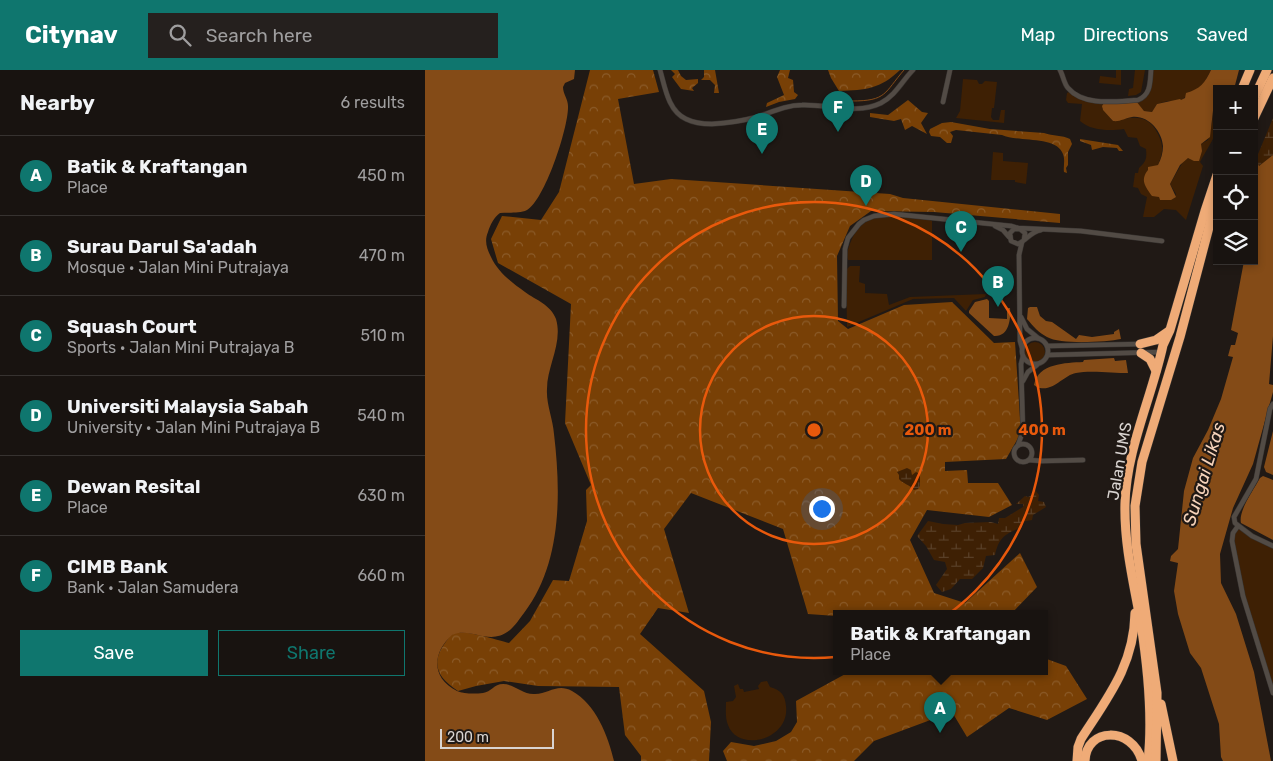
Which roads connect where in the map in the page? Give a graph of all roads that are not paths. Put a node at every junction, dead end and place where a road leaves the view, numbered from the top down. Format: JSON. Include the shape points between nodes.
{"nodes":[{"id":1,"x":660,"y":70,"type":"edge"},
{"id":2,"x":913,"y":70,"type":"edge"},
{"id":3,"x":950,"y":70,"type":"edge"},
{"id":4,"x":1060,"y":70,"type":"edge"},
{"id":5,"x":1151,"y":70,"type":"edge"},
{"id":6,"x":1250,"y":70,"type":"edge"},
{"id":7,"x":1261,"y":70,"type":"edge"},
{"id":8,"x":1267,"y":70,"type":"edge"},
{"id":9,"x":1273,"y":78,"type":"edge"},
{"id":10,"x":1244,"y":85,"type":"edge"},
{"id":11,"x":1254,"y":85,"type":"edge"},
{"id":12,"x":1258,"y":89,"type":"edge"},
{"id":13,"x":943,"y":102,"type":"dead end"},
{"id":14,"x":1258,"y":110,"type":"edge"},
{"id":15,"x":1213,"y":187,"type":"edge"},
{"id":16,"x":1213,"y":212,"type":"edge"},
{"id":17,"x":991,"y":224,"type":"junction"},
{"id":18,"x":1018,"y":228,"type":"junction"},
{"id":19,"x":1045,"y":230,"type":"junction"},
{"id":20,"x":1009,"y":237,"type":"junction"},
{"id":21,"x":1023,"y":241,"type":"junction"},
{"id":22,"x":1162,"y":241,"type":"dead end"},
{"id":23,"x":1012,"y":242,"type":"junction"},
{"id":24,"x":1019,"y":256,"type":"junction"},
{"id":25,"x":1189,"y":300,"type":"junction"},
{"id":26,"x":843,"y":306,"type":"dead end"},
{"id":27,"x":1020,"y":311,"type":"junction"},
{"id":28,"x":1170,"y":330,"type":"junction"},
{"id":29,"x":1040,"y":339,"type":"junction"},
{"id":30,"x":1047,"y":346,"type":"junction"},
{"id":31,"x":1023,"y":348,"type":"junction"},
{"id":32,"x":1140,"y":348,"type":"junction"},
{"id":33,"x":1162,"y":352,"type":"junction"},
{"id":34,"x":1048,"y":355,"type":"junction"},
{"id":35,"x":1023,"y":356,"type":"junction"},
{"id":36,"x":1038,"y":364,"type":"junction"},
{"id":37,"x":1156,"y":371,"type":"junction"},
{"id":38,"x":1022,"y":382,"type":"junction"},
{"id":39,"x":1273,"y":404,"type":"edge"},
{"id":40,"x":1023,"y":431,"type":"junction"},
{"id":41,"x":1018,"y":445,"type":"junction"},
{"id":42,"x":1028,"y":445,"type":"junction"},
{"id":43,"x":1032,"y":452,"type":"junction"},
{"id":44,"x":1029,"y":460,"type":"junction"},
{"id":45,"x":1083,"y":460,"type":"dead end"},
{"id":46,"x":1041,"y":461,"type":"junction"},
{"id":47,"x":1238,"y":526,"type":"junction"},
{"id":48,"x":1273,"y":546,"type":"edge"},
{"id":49,"x":1135,"y":596,"type":"junction"},
{"id":50,"x":1273,"y":692,"type":"edge"},
{"id":51,"x":1157,"y":697,"type":"junction"},
{"id":52,"x":1083,"y":747,"type":"junction"},
{"id":53,"x":1077,"y":761,"type":"edge"},
{"id":54,"x":1085,"y":761,"type":"edge"},
{"id":55,"x":1142,"y":761,"type":"edge"},
{"id":56,"x":1148,"y":761,"type":"edge"},
{"id":57,"x":1156,"y":761,"type":"edge"},
{"id":58,"x":1173,"y":761,"type":"edge"}],
"edges":[{"from":1,"to":2,"type":"street","via":[[666,93],[676,112],[687,120],[711,124],[743,121],[796,105],[857,109],[870,106],[893,95]]},
{"from":3,"to":13,"type":"street"},
{"from":4,"to":5,"type":"street","via":[[1067,88],[1084,98],[1100,102],[1143,98],[1148,92]]},
{"from":6,"to":10,"type":"highway"},
{"from":7,"to":11,"type":"highway"},
{"from":8,"to":12,"type":"highway"},
{"from":9,"to":14,"type":"highway"},
{"from":15,"to":28,"type":"highway","name":"Jalan UMS"},
{"from":16,"to":25,"type":"highway","name":"Jalan UMS"},
{"from":17,"to":18,"type":"street"},
{"from":17,"to":20,"type":"street"},
{"from":17,"to":26,"type":"street","via":[[894,214],[864,220],[848,238],[845,249]]},
{"from":18,"to":19,"type":"street"},
{"from":18,"to":20,"type":"street","via":[[1012,230]]},
{"from":18,"to":21,"type":"street","via":[[1025,233]]},
{"from":19,"to":21,"type":"street","via":[[1035,231]]},
{"from":19,"to":22,"type":"street"},
{"from":20,"to":23,"type":"street"},
{"from":21,"to":23,"type":"street","via":[[1018,244]]},
{"from":21,"to":24,"type":"street"},
{"from":23,"to":24,"type":"street"},
{"from":24,"to":27,"type":"street"},
{"from":25,"to":33,"type":"highway","via":[[1172,346]]},
{"from":25,"to":51,"type":"highway","name":"Jalan UMS","via":[[1142,462],[1135,506],[1136,544]]},
{"from":27,"to":29,"type":"street","via":[[1024,324]]},
{"from":27,"to":31,"type":"street"},
{"from":28,"to":32,"type":"highway"},
{"from":28,"to":33,"type":"highway","name":"Jalan UMS"},
{"from":29,"to":30,"type":"street"},
{"from":29,"to":31,"type":"street","via":[[1030,340]]},
{"from":30,"to":32,"type":"street"},
{"from":30,"to":34,"type":"street"},
{"from":31,"to":35,"type":"street"},
{"from":32,"to":33,"type":"street"},
{"from":32,"to":34,"type":"street"},
{"from":32,"to":37,"type":"highway"},
{"from":33,"to":37,"type":"highway","name":"Jalan UMS"},
{"from":34,"to":36,"type":"street"},
{"from":35,"to":36,"type":"street","via":[[1030,364]]},
{"from":35,"to":38,"type":"street"},
{"from":36,"to":38,"type":"street"},
{"from":37,"to":49,"type":"highway","name":"Jalan UMS","via":[[1126,489],[1127,546]]},
{"from":38,"to":40,"type":"street"},
{"from":39,"to":47,"type":"street","via":[[1256,479],[1233,517]]},
{"from":40,"to":41,"type":"street"},
{"from":40,"to":42,"type":"street"},
{"from":41,"to":42,"type":"street"},
{"from":41,"to":44,"type":"street","via":[[1014,456],[1019,462]]},
{"from":42,"to":43,"type":"street"},
{"from":43,"to":44,"type":"street"},
{"from":43,"to":46,"type":"street"},
{"from":44,"to":46,"type":"street"},
{"from":45,"to":46,"type":"street"},
{"from":47,"to":48,"type":"street"},
{"from":47,"to":50,"type":"street","via":[[1232,541],[1243,596]]},
{"from":49,"to":52,"type":"highway","via":[[1132,642],[1126,664],[1081,739]]},
{"from":49,"to":56,"type":"highway","name":"Jalan UMS","via":[[1148,678]]},
{"from":51,"to":57,"type":"highway","name":"Jalan UMS"},
{"from":51,"to":58,"type":"highway"},
{"from":52,"to":53,"type":"highway"},
{"from":52,"to":54,"type":"highway"},
{"from":52,"to":55,"type":"highway","via":[[1100,737],[1123,737],[1133,744]]}]}
